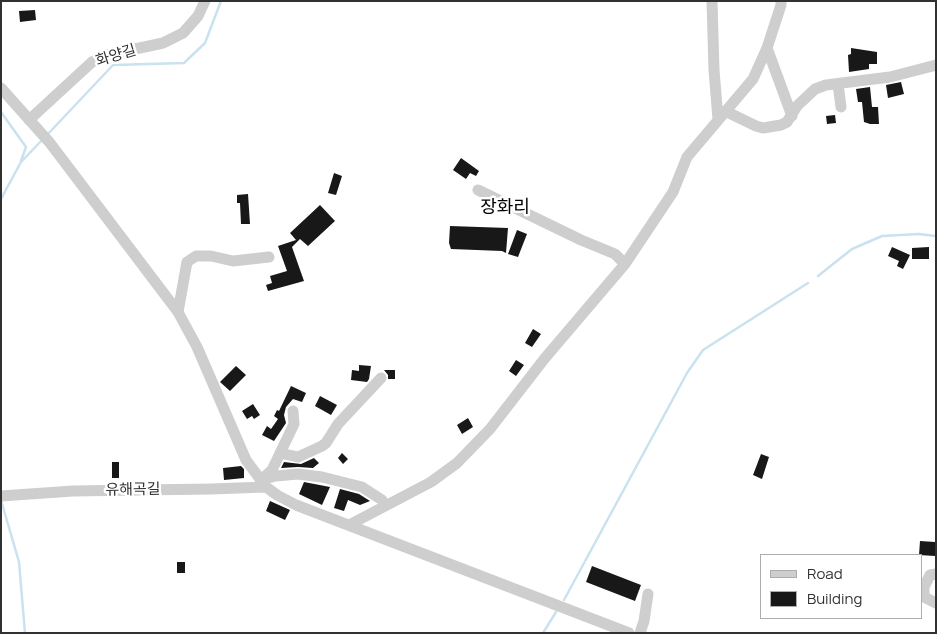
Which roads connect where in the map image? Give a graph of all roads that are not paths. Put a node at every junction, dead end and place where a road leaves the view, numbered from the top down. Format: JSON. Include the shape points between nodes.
{"nodes":[{"id":1,"x":205,"y":1,"type":"edge"},
{"id":2,"x":712,"y":1,"type":"edge"},
{"id":3,"x":781,"y":1,"type":"edge"},
{"id":4,"x":767,"y":48,"type":"junction"},
{"id":5,"x":936,"y":65,"type":"edge"},
{"id":6,"x":838,"y":84,"type":"junction"},
{"id":7,"x":1,"y":88,"type":"edge"},
{"id":8,"x":841,"y":107,"type":"dead end"},
{"id":9,"x":722,"y":115,"type":"junction"},
{"id":10,"x":792,"y":116,"type":"junction"},
{"id":11,"x":29,"y":120,"type":"junction"},
{"id":12,"x":478,"y":190,"type":"dead end"},
{"id":13,"x":269,"y":257,"type":"dead end"},
{"id":14,"x":625,"y":264,"type":"junction"},
{"id":15,"x":178,"y":312,"type":"junction"},
{"id":16,"x":381,"y":378,"type":"dead end"},
{"id":17,"x":293,"y":412,"type":"dead end"},
{"id":18,"x":280,"y":453,"type":"junction"},
{"id":19,"x":263,"y":483,"type":"junction"},
{"id":20,"x":1,"y":496,"type":"edge"},
{"id":21,"x":385,"y":506,"type":"junction"},
{"id":22,"x":349,"y":525,"type":"junction"},
{"id":23,"x":936,"y":574,"type":"edge"},
{"id":24,"x":648,"y":594,"type":"dead end"},
{"id":25,"x":936,"y":603,"type":"edge"},
{"id":26,"x":629,"y":633,"type":"edge"},
{"id":27,"x":640,"y":633,"type":"edge"}],
"edges":[{"from":1,"to":11,"type":"street","name":"화양길","via":[[198,16],[183,32],[163,43],[107,55],[92,62]]},
{"from":2,"to":9,"type":"street","via":[[714,70]]},
{"from":3,"to":4,"type":"street"},
{"from":4,"to":9,"type":"street","via":[[753,79]]},
{"from":4,"to":10,"type":"street"},
{"from":5,"to":6,"type":"street","via":[[890,77]]},
{"from":6,"to":8,"type":"street"},
{"from":6,"to":10,"type":"street","via":[[814,89]]},
{"from":7,"to":11,"type":"street"},
{"from":9,"to":10,"type":"street","via":[[763,128],[781,125]]},
{"from":9,"to":14,"type":"street","via":[[687,157],[673,192]]},
{"from":11,"to":15,"type":"street"},
{"from":12,"to":14,"type":"street","via":[[615,254]]},
{"from":13,"to":15,"type":"street","via":[[233,261],[196,256],[186,262]]},
{"from":14,"to":21,"type":"street","via":[[490,429],[457,463],[431,482]]},
{"from":15,"to":19,"type":"street","via":[[197,347],[246,460]]},
{"from":16,"to":18,"type":"street","via":[[322,446],[298,457]]},
{"from":17,"to":18,"type":"street","via":[[294,424]]},
{"from":18,"to":19,"type":"street"},
{"from":19,"to":20,"type":"street","name":"유해곡길","via":[[211,489],[73,491]]},
{"from":19,"to":21,"type":"street","name":"유해곡길","via":[[276,476],[322,477],[362,486],[382,500]]},
{"from":19,"to":22,"type":"street","via":[[276,495],[296,505]]},
{"from":21,"to":22,"type":"street"},
{"from":22,"to":26,"type":"street"},
{"from":23,"to":25,"type":"street","via":[[930,575],[924,587],[924,597]]},
{"from":24,"to":27,"type":"street"}]}
